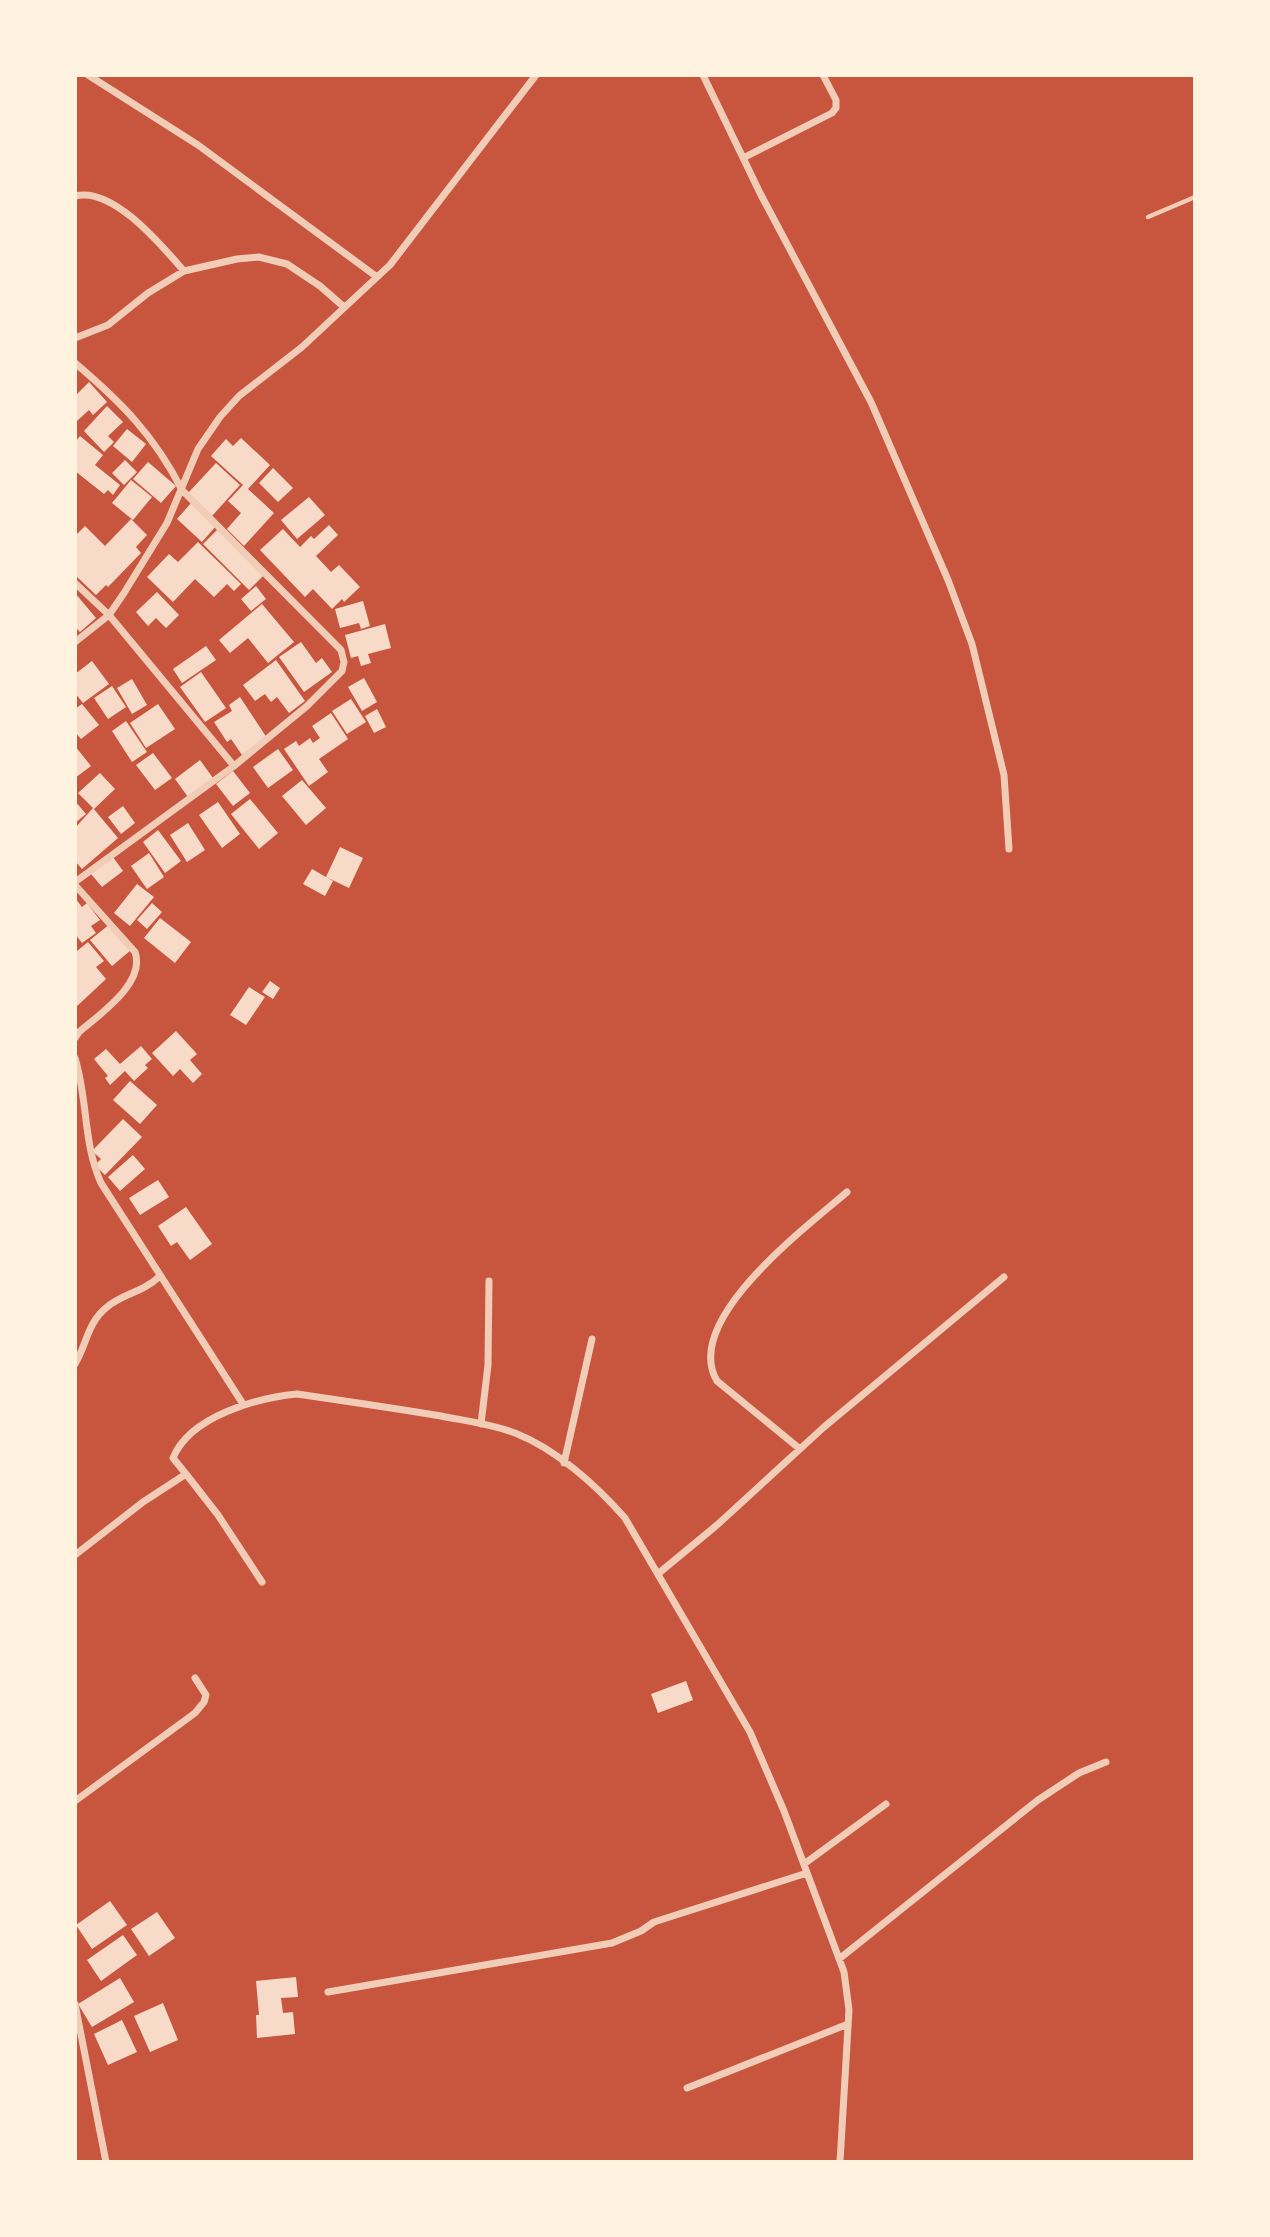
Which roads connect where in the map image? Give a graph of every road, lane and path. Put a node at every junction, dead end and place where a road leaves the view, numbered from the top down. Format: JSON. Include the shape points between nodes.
{"nodes":[{"id":1,"x":89,"y":75,"type":"edge"},
{"id":2,"x":537,"y":75,"type":"edge"},
{"id":3,"x":703,"y":75,"type":"edge"},
{"id":4,"x":823,"y":75,"type":"edge"},
{"id":5,"x":743,"y":159,"type":"junction"},
{"id":6,"x":75,"y":196,"type":"edge"},
{"id":7,"x":1195,"y":197,"type":"edge"},
{"id":8,"x":1148,"y":217,"type":"dead end"},
{"id":9,"x":184,"y":271,"type":"junction"},
{"id":10,"x":377,"y":277,"type":"junction"},
{"id":11,"x":344,"y":307,"type":"junction"},
{"id":12,"x":75,"y":338,"type":"edge"},
{"id":13,"x":75,"y":363,"type":"edge"},
{"id":14,"x":182,"y":490,"type":"junction"},
{"id":15,"x":75,"y":583,"type":"edge"},
{"id":16,"x":109,"y":615,"type":"junction"},
{"id":17,"x":75,"y":642,"type":"edge"},
{"id":18,"x":234,"y":766,"type":"junction"},
{"id":19,"x":1009,"y":849,"type":"dead end"},
{"id":20,"x":75,"y":884,"type":"edge"},
{"id":21,"x":75,"y":1038,"type":"edge"},
{"id":22,"x":75,"y":1058,"type":"edge"},
{"id":23,"x":847,"y":1192,"type":"dead end"},
{"id":24,"x":160,"y":1276,"type":"junction"},
{"id":25,"x":1004,"y":1278,"type":"dead end"},
{"id":26,"x":489,"y":1281,"type":"dead end"},
{"id":27,"x":592,"y":1339,"type":"dead end"},
{"id":28,"x":75,"y":1364,"type":"edge"},
{"id":29,"x":243,"y":1405,"type":"junction"},
{"id":30,"x":481,"y":1424,"type":"junction"},
{"id":31,"x":800,"y":1449,"type":"junction"},
{"id":32,"x":564,"y":1463,"type":"junction"},
{"id":33,"x":186,"y":1474,"type":"junction"},
{"id":34,"x":75,"y":1555,"type":"edge"},
{"id":35,"x":659,"y":1573,"type":"junction"},
{"id":36,"x":262,"y":1582,"type":"dead end"},
{"id":37,"x":195,"y":1678,"type":"dead end"},
{"id":38,"x":1106,"y":1762,"type":"dead end"},
{"id":39,"x":75,"y":1801,"type":"edge"},
{"id":40,"x":886,"y":1804,"type":"dead end"},
{"id":41,"x":804,"y":1864,"type":"junction"},
{"id":42,"x":807,"y":1873,"type":"junction"},
{"id":43,"x":839,"y":1959,"type":"junction"},
{"id":44,"x":328,"y":1992,"type":"dead end"},
{"id":45,"x":75,"y":2004,"type":"edge"},
{"id":46,"x":848,"y":2024,"type":"junction"},
{"id":47,"x":688,"y":2088,"type":"dead end"},
{"id":48,"x":106,"y":2162,"type":"edge"},
{"id":49,"x":840,"y":2162,"type":"edge"}],
"edges":[{"from":1,"to":10,"type":"street","via":[[198,145]]},
{"from":2,"to":10,"type":"street"},
{"from":3,"to":5,"type":"street"},
{"from":4,"to":5,"type":"street","via":[[835,100],[832,113]]},
{"from":5,"to":19,"type":"street","via":[[871,402],[948,580],[972,644],[1004,775]]},
{"from":6,"to":9,"type":"street","via":[[96,198],[128,213]]},
{"from":7,"to":8,"type":"lane"},
{"from":9,"to":11,"type":"street","via":[[237,259],[274,259],[301,272]]},
{"from":9,"to":12,"type":"street","via":[[107,325]]},
{"from":10,"to":11,"type":"street"},
{"from":11,"to":14,"type":"street","via":[[239,396],[198,449]]},
{"from":13,"to":14,"type":"street","via":[[136,419]]},
{"from":14,"to":16,"type":"street","via":[[167,523]]},
{"from":14,"to":18,"type":"street","via":[[343,657],[338,676]]},
{"from":15,"to":16,"type":"street"},
{"from":16,"to":17,"type":"street"},
{"from":16,"to":18,"type":"street"},
{"from":18,"to":20,"type":"street"},
{"from":20,"to":21,"type":"street","via":[[138,960],[129,985]]},
{"from":22,"to":24,"type":"street","via":[[93,1165]]},
{"from":23,"to":31,"type":"street","via":[[757,1272],[737,1295],[713,1343],[711,1364],[717,1381]]},
{"from":24,"to":28,"type":"street","via":[[103,1311],[85,1337]]},
{"from":24,"to":29,"type":"street"},
{"from":25,"to":31,"type":"street"},
{"from":26,"to":30,"type":"street","via":[[488,1365]]},
{"from":27,"to":32,"type":"street"},
{"from":29,"to":30,"type":"street","via":[[298,1394]]},
{"from":29,"to":33,"type":"street","via":[[201,1427],[182,1443],[173,1458]]},
{"from":30,"to":32,"type":"street","via":[[516,1433]]},
{"from":31,"to":35,"type":"street"},
{"from":32,"to":35,"type":"street","via":[[609,1499]]},
{"from":33,"to":34,"type":"street"},
{"from":33,"to":36,"type":"street"},
{"from":35,"to":41,"type":"street","via":[[750,1732]]},
{"from":37,"to":39,"type":"street","via":[[206,1695],[195,1713]]},
{"from":38,"to":43,"type":"street","via":[[1079,1773],[1038,1800]]},
{"from":40,"to":41,"type":"street"},
{"from":41,"to":42,"type":"street"},
{"from":42,"to":43,"type":"street"},
{"from":42,"to":44,"type":"street","via":[[654,1922],[612,1943]]},
{"from":43,"to":46,"type":"street","via":[[847,1991]]},
{"from":45,"to":48,"type":"street"},
{"from":46,"to":47,"type":"street"},
{"from":46,"to":49,"type":"street"}]}
